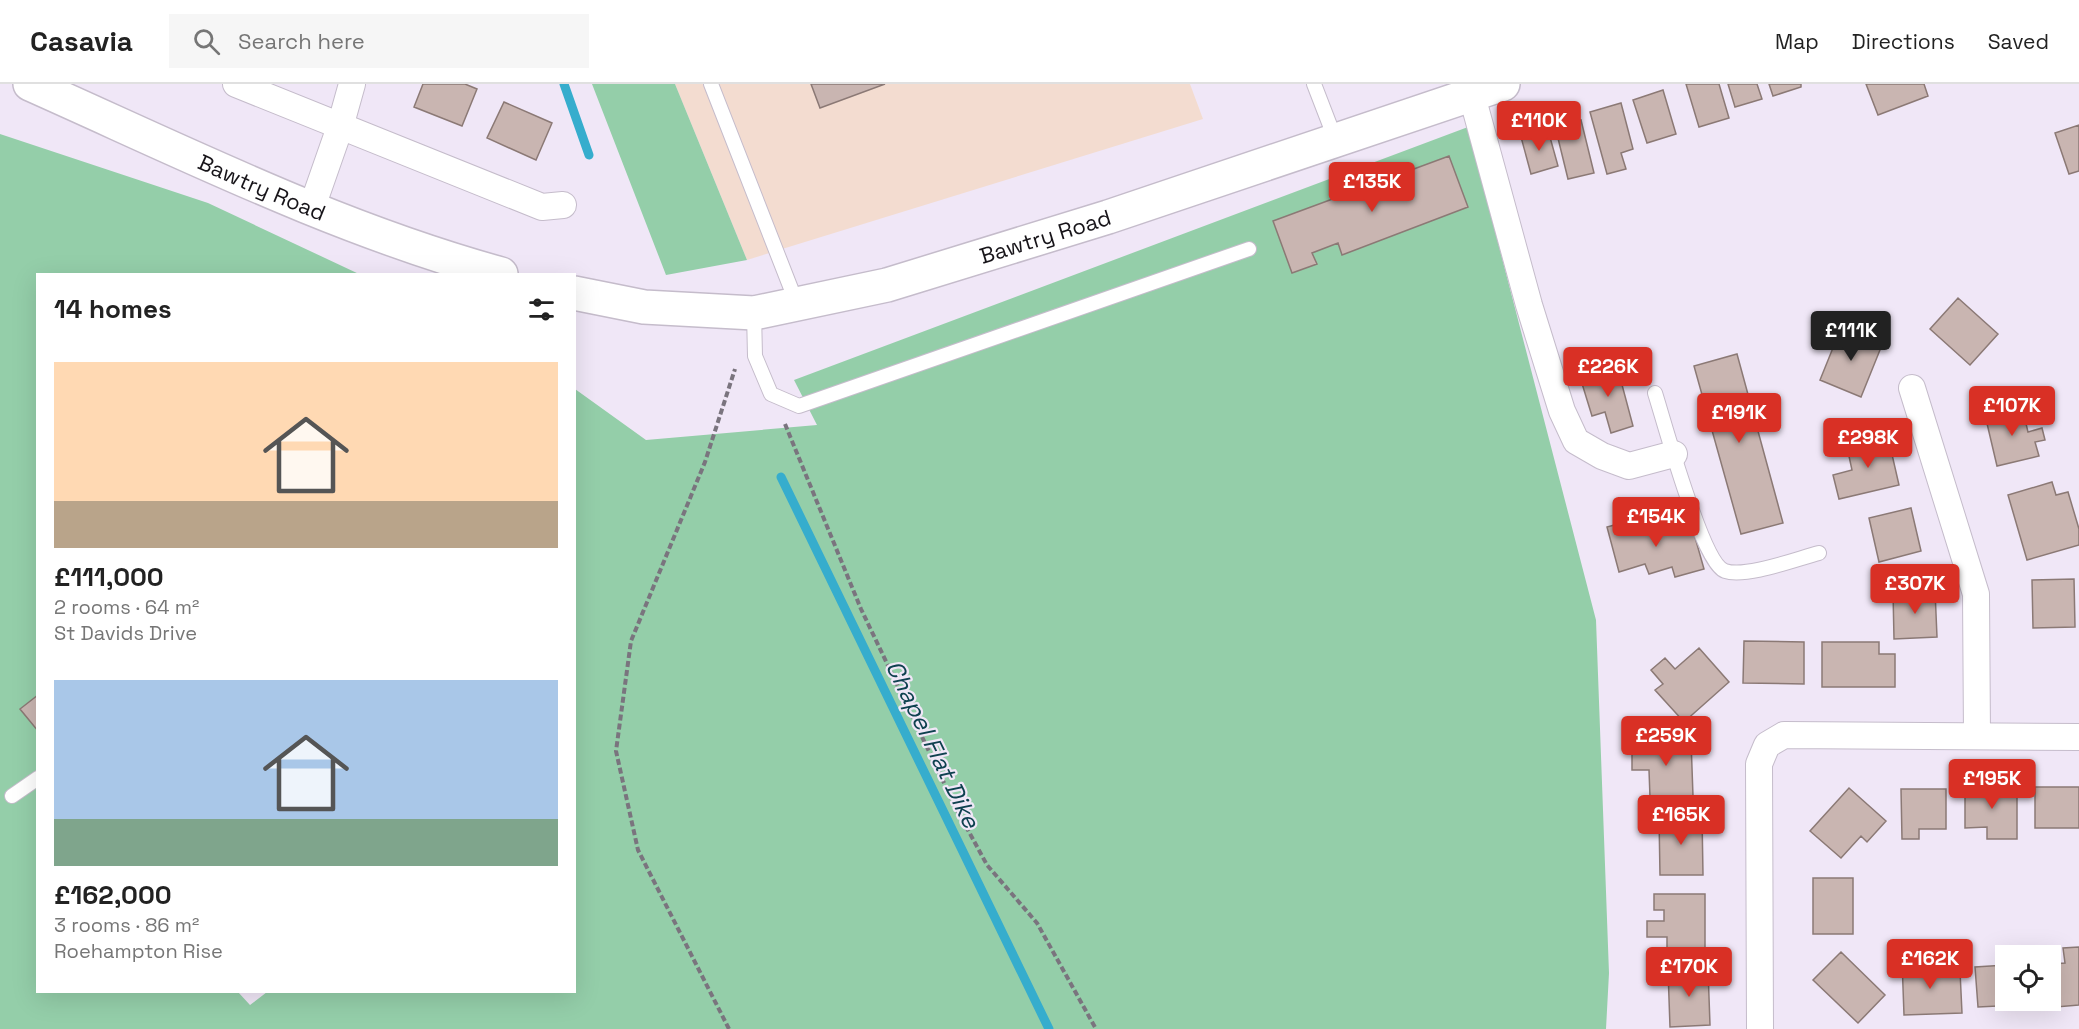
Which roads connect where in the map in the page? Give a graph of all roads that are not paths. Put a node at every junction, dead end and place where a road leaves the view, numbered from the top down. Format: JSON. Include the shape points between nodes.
{"nodes":[{"id":1,"x":30,"y":84,"type":"edge"},
{"id":2,"x":236,"y":84,"type":"edge"},
{"id":3,"x":352,"y":84,"type":"edge"},
{"id":4,"x":711,"y":84,"type":"edge"},
{"id":5,"x":1314,"y":84,"type":"edge"},
{"id":6,"x":1484,"y":89,"type":"edge"},
{"id":7,"x":340,"y":127,"type":"junction"},
{"id":8,"x":1336,"y":141,"type":"junction"},
{"id":9,"x":563,"y":205,"type":"dead end"},
{"id":10,"x":311,"y":210,"type":"junction"},
{"id":11,"x":1249,"y":249,"type":"dead end"},
{"id":12,"x":497,"y":273,"type":"edge"},
{"id":13,"x":576,"y":293,"type":"edge"},
{"id":14,"x":796,"y":304,"type":"junction"},
{"id":15,"x":754,"y":313,"type":"junction"},
{"id":16,"x":1912,"y":388,"type":"dead end"},
{"id":17,"x":1655,"y":393,"type":"dead end"},
{"id":18,"x":1674,"y":454,"type":"junction"},
{"id":19,"x":1819,"y":553,"type":"dead end"},
{"id":20,"x":1977,"y":735,"type":"junction"},
{"id":21,"x":2079,"y":737,"type":"edge"},
{"id":22,"x":36,"y":779,"type":"edge"},
{"id":23,"x":12,"y":796,"type":"dead end"},
{"id":24,"x":1760,"y":1029,"type":"edge"}],
"edges":[{"from":1,"to":10,"type":"main road","name":"Bawtry Road"},
{"from":2,"to":7,"type":"street"},
{"from":3,"to":7,"type":"street"},
{"from":4,"to":14,"type":"lane"},
{"from":5,"to":8,"type":"lane"},
{"from":6,"to":8,"type":"main road","name":"Bawtry Road"},
{"from":6,"to":18,"type":"street","via":[[1529,305],[1562,411],[1576,441],[1629,466]]},
{"from":7,"to":9,"type":"street","via":[[542,207]]},
{"from":7,"to":10,"type":"street"},
{"from":8,"to":14,"type":"main road","name":"Bawtry Road","via":[[898,281]]},
{"from":10,"to":12,"type":"main road","name":"Bawtry Road","via":[[428,254]]},
{"from":11,"to":15,"type":"lane","via":[[799,406],[771,394],[755,356]]},
{"from":13,"to":15,"type":"main road","name":"Bawtry Road","via":[[644,307]]},
{"from":14,"to":15,"type":"main road","name":"Bawtry Road"},
{"from":16,"to":20,"type":"street","via":[[1976,594]]},
{"from":17,"to":18,"type":"lane"},
{"from":18,"to":19,"type":"lane","via":[[1712,559],[1723,571],[1742,573]]},
{"from":20,"to":21,"type":"street"},
{"from":20,"to":24,"type":"street","via":[[1784,735],[1767,745],[1759,764]]},
{"from":22,"to":23,"type":"lane"}]}
